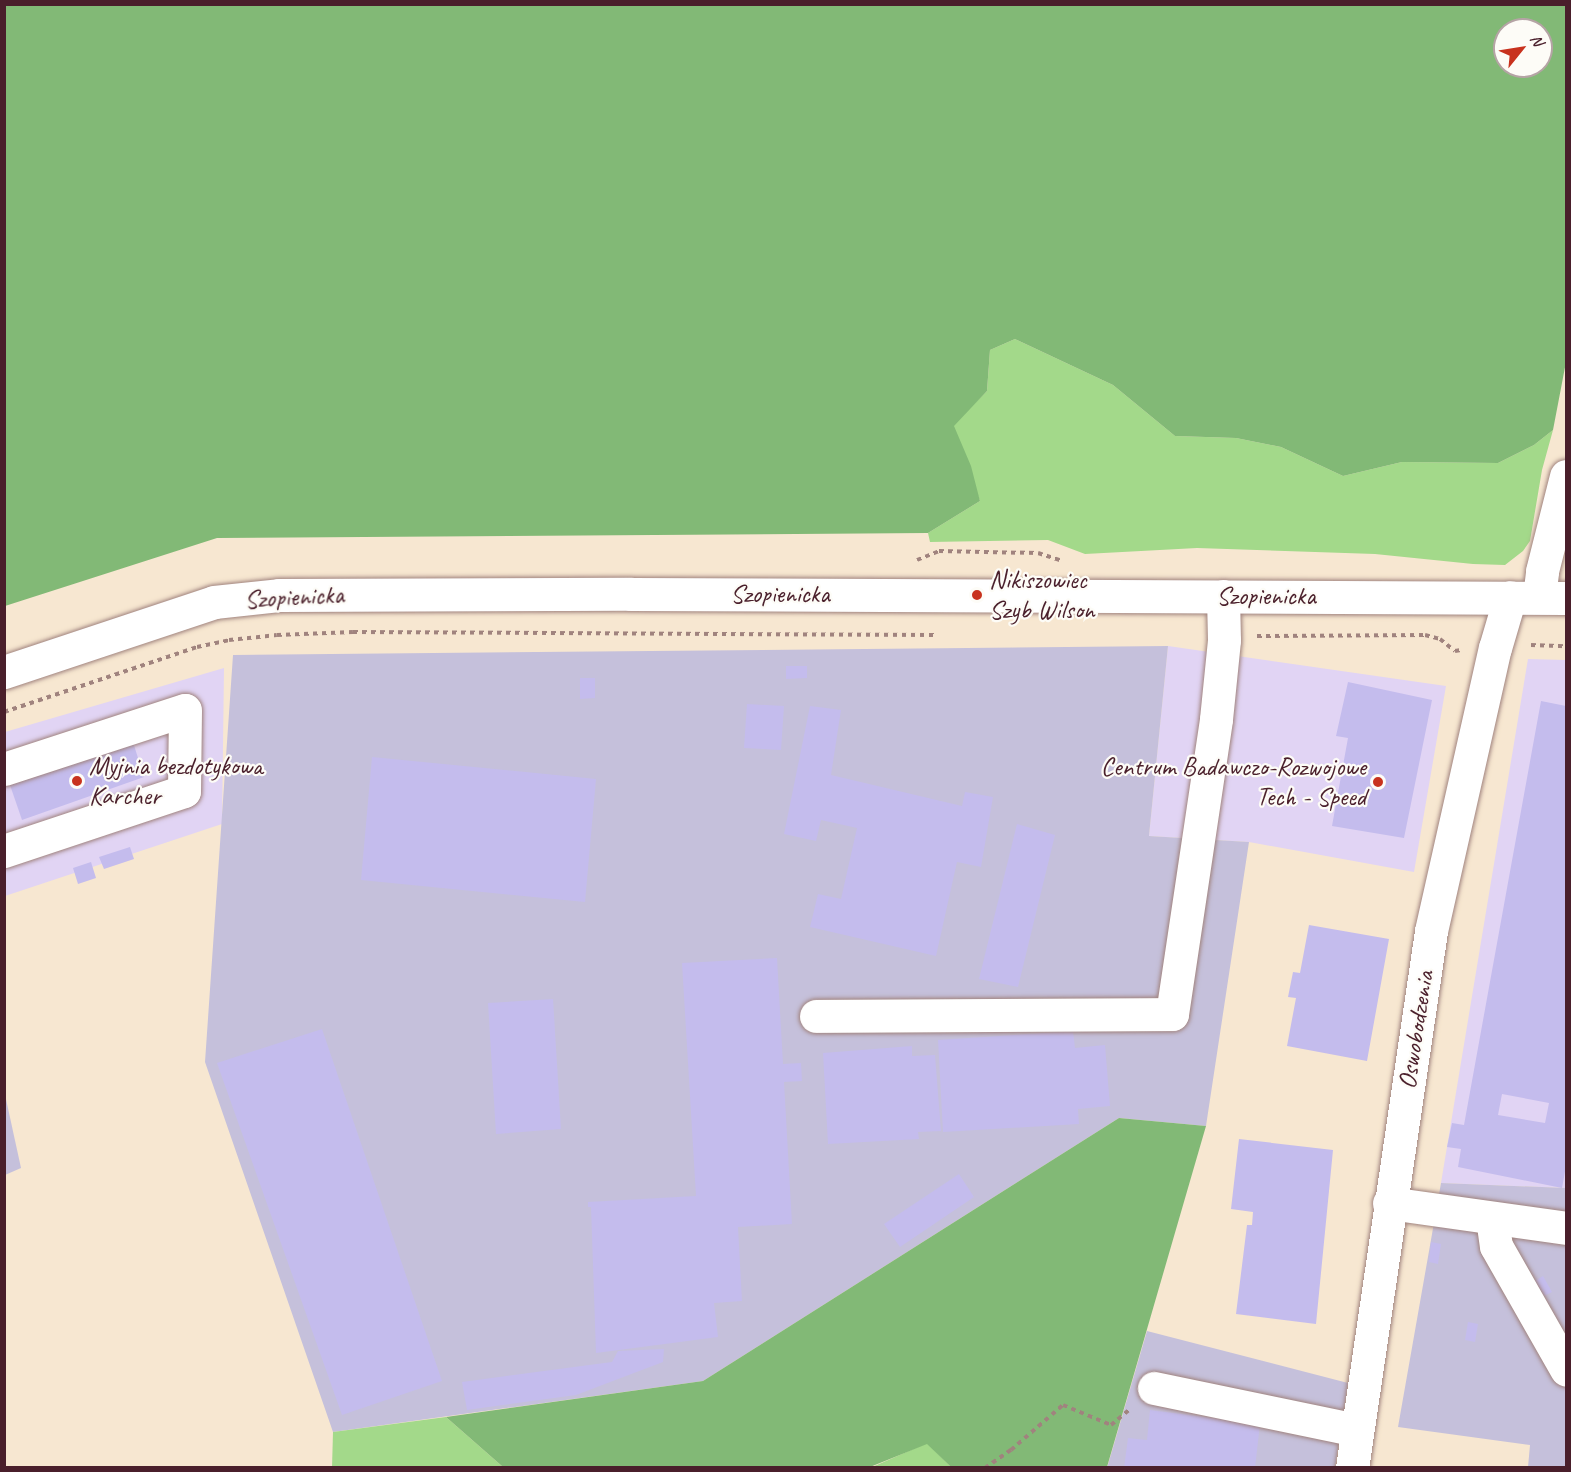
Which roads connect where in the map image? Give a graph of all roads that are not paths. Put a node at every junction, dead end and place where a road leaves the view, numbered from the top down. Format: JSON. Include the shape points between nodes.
{"nodes":[{"id":1,"x":1566,"y":476,"type":"edge"},
{"id":2,"x":1223,"y":596,"type":"junction"},
{"id":3,"x":1538,"y":597,"type":"edge"},
{"id":4,"x":4,"y":672,"type":"edge"},
{"id":5,"x":4,"y":768,"type":"edge"},
{"id":6,"x":4,"y":851,"type":"edge"},
{"id":7,"x":816,"y":1016,"type":"dead end"},
{"id":8,"x":1389,"y":1203,"type":"junction"},
{"id":9,"x":1492,"y":1218,"type":"junction"},
{"id":10,"x":1566,"y":1228,"type":"edge"},
{"id":11,"x":1566,"y":1369,"type":"edge"},
{"id":12,"x":1154,"y":1388,"type":"road end"},
{"id":13,"x":1357,"y":1430,"type":"junction"},
{"id":14,"x":1352,"y":1467,"type":"edge"}],
"edges":[{"from":1,"to":3,"type":"street","name":"Oswobodzenia"},
{"from":2,"to":3,"type":"street","name":"Szopienicka"},
{"from":2,"to":4,"type":"street","name":"Szopienicka","via":[[279,595],[214,602]]},
{"from":2,"to":7,"type":"street","via":[[1224,634],[1215,719],[1172,1014]]},
{"from":3,"to":8,"type":"street","name":"Oswobodzenia","via":[[1495,648],[1431,931]]},
{"from":5,"to":6,"type":"street","via":[[185,710],[184,791]]},
{"from":8,"to":9,"type":"street"},
{"from":8,"to":13,"type":"street","name":"Oswobodzenia"},
{"from":9,"to":10,"type":"street"},
{"from":9,"to":11,"type":"street","via":[[1496,1246]]},
{"from":12,"to":13,"type":"street"},
{"from":13,"to":14,"type":"street","name":"Oswobodzenia"}]}
